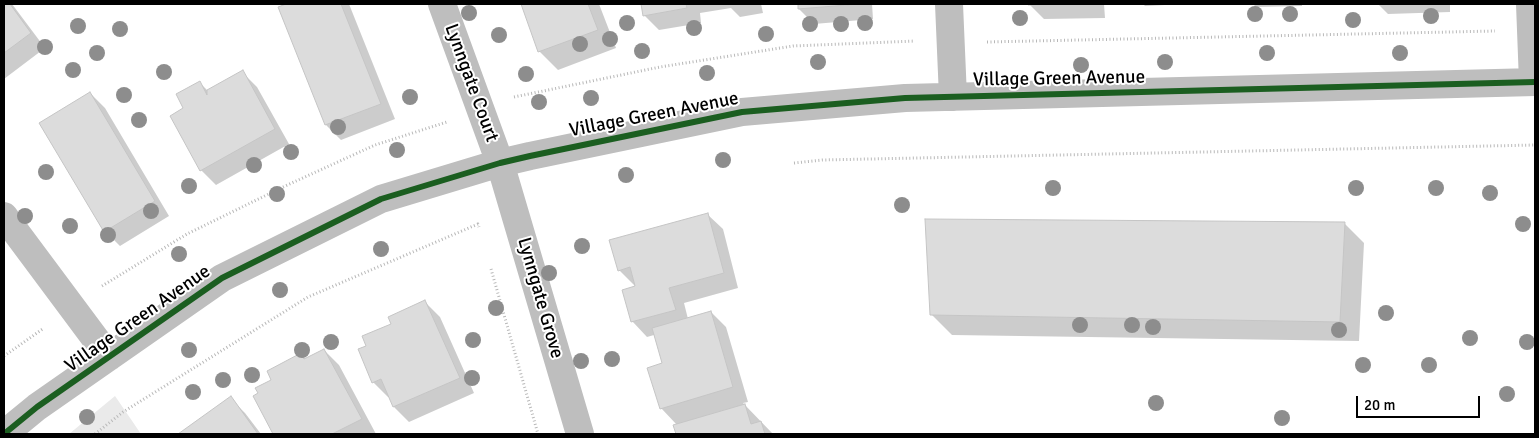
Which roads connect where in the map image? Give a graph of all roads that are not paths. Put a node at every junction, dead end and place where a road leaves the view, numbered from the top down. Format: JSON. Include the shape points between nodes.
{"nodes":[{"id":1,"x":442,"y":4,"type":"edge"},
{"id":2,"x":949,"y":4,"type":"edge"},
{"id":3,"x":1530,"y":4,"type":"edge"},
{"id":4,"x":1534,"y":82,"type":"edge"},
{"id":5,"x":953,"y":97,"type":"junction"},
{"id":6,"x":500,"y":163,"type":"junction"},
{"id":7,"x":4,"y":216,"type":"edge"},
{"id":8,"x":109,"y":357,"type":"junction"},
{"id":9,"x":4,"y":434,"type":"edge"},
{"id":10,"x":580,"y":434,"type":"edge"}],
"edges":[{"from":1,"to":6,"type":"street","name":"Lynngate Court"},
{"from":2,"to":5,"type":"street"},
{"from":3,"to":4,"type":"street"},
{"from":4,"to":5,"type":"street","name":"Village Green Avenue"},
{"from":5,"to":6,"type":"street","name":"Village Green Avenue","via":[[742,112]]},
{"from":6,"to":8,"type":"street","name":"Village Green Avenue","via":[[372,203],[222,278]]},
{"from":6,"to":10,"type":"street","name":"Lynngate Grove"},
{"from":7,"to":8,"type":"street"},
{"from":8,"to":9,"type":"street","name":"Village Green Avenue"}]}
